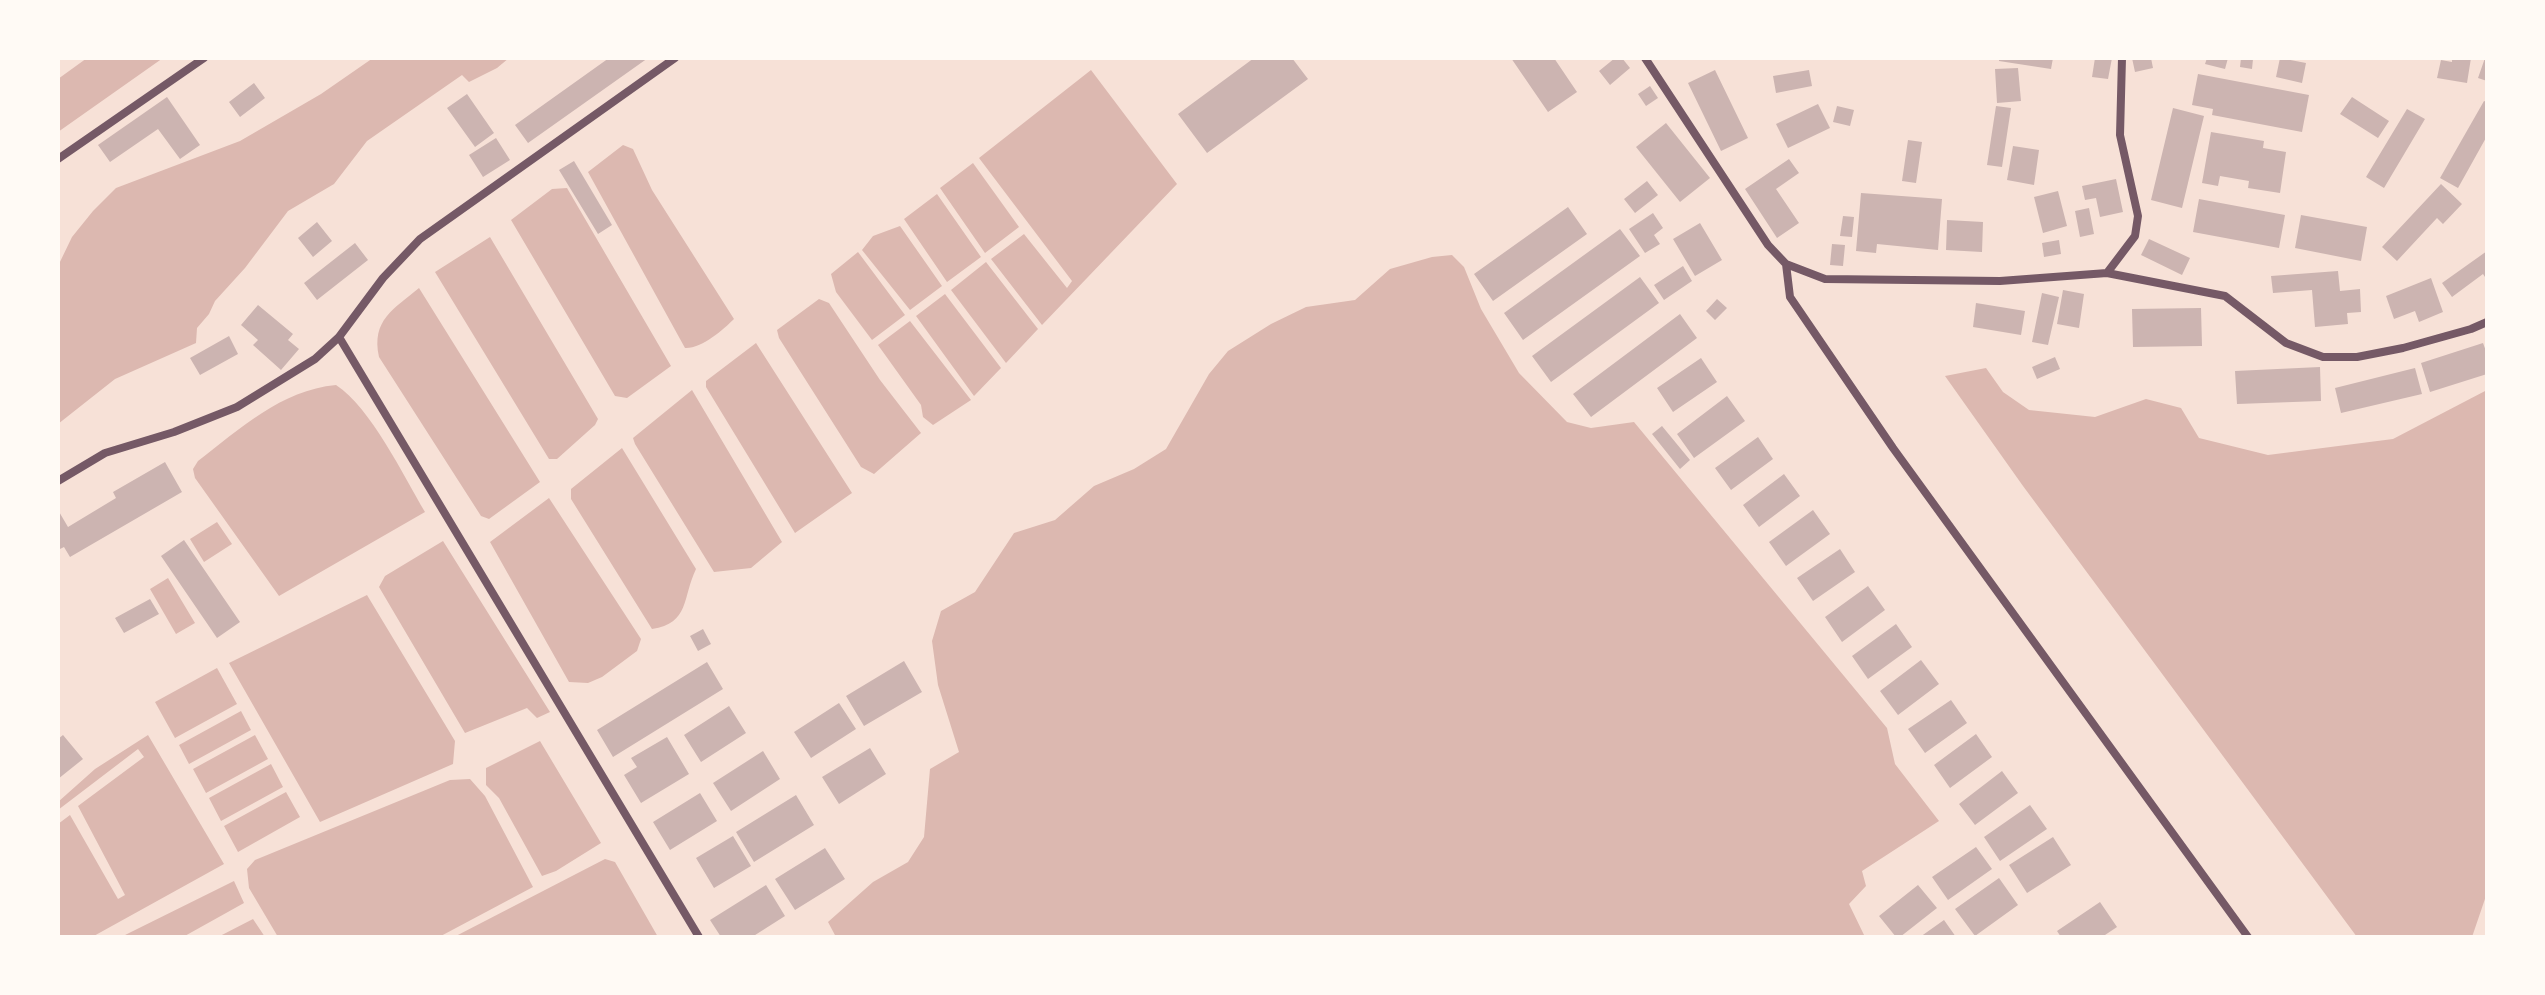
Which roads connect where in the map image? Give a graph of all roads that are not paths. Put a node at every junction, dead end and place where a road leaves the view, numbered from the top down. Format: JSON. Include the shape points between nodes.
{"nodes":[{"id":1,"x":204,"y":58,"type":"edge"},
{"id":2,"x":675,"y":58,"type":"edge"},
{"id":3,"x":1645,"y":58,"type":"edge"},
{"id":4,"x":2122,"y":58,"type":"edge"},
{"id":5,"x":58,"y":159,"type":"edge"},
{"id":6,"x":1786,"y":264,"type":"junction"},
{"id":7,"x":2107,"y":273,"type":"junction"},
{"id":8,"x":2487,"y":322,"type":"edge"},
{"id":9,"x":339,"y":337,"type":"junction"},
{"id":10,"x":58,"y":481,"type":"edge"},
{"id":11,"x":699,"y":937,"type":"edge"},
{"id":12,"x":2248,"y":937,"type":"edge"}],
"edges":[{"from":1,"to":5,"type":"street"},
{"from":2,"to":9,"type":"street","via":[[420,239]]},
{"from":3,"to":6,"type":"street","via":[[1768,245]]},
{"from":4,"to":7,"type":"street","via":[[2120,135],[2138,216],[2135,236]]},
{"from":6,"to":7,"type":"street","via":[[1825,279],[2000,281]]},
{"from":6,"to":12,"type":"street","via":[[1790,297],[1893,448]]},
{"from":7,"to":8,"type":"street","via":[[2225,296],[2286,343],[2323,357],[2403,348]]},
{"from":9,"to":10,"type":"street","via":[[315,359],[237,407],[105,453]]},
{"from":9,"to":11,"type":"street"}]}
